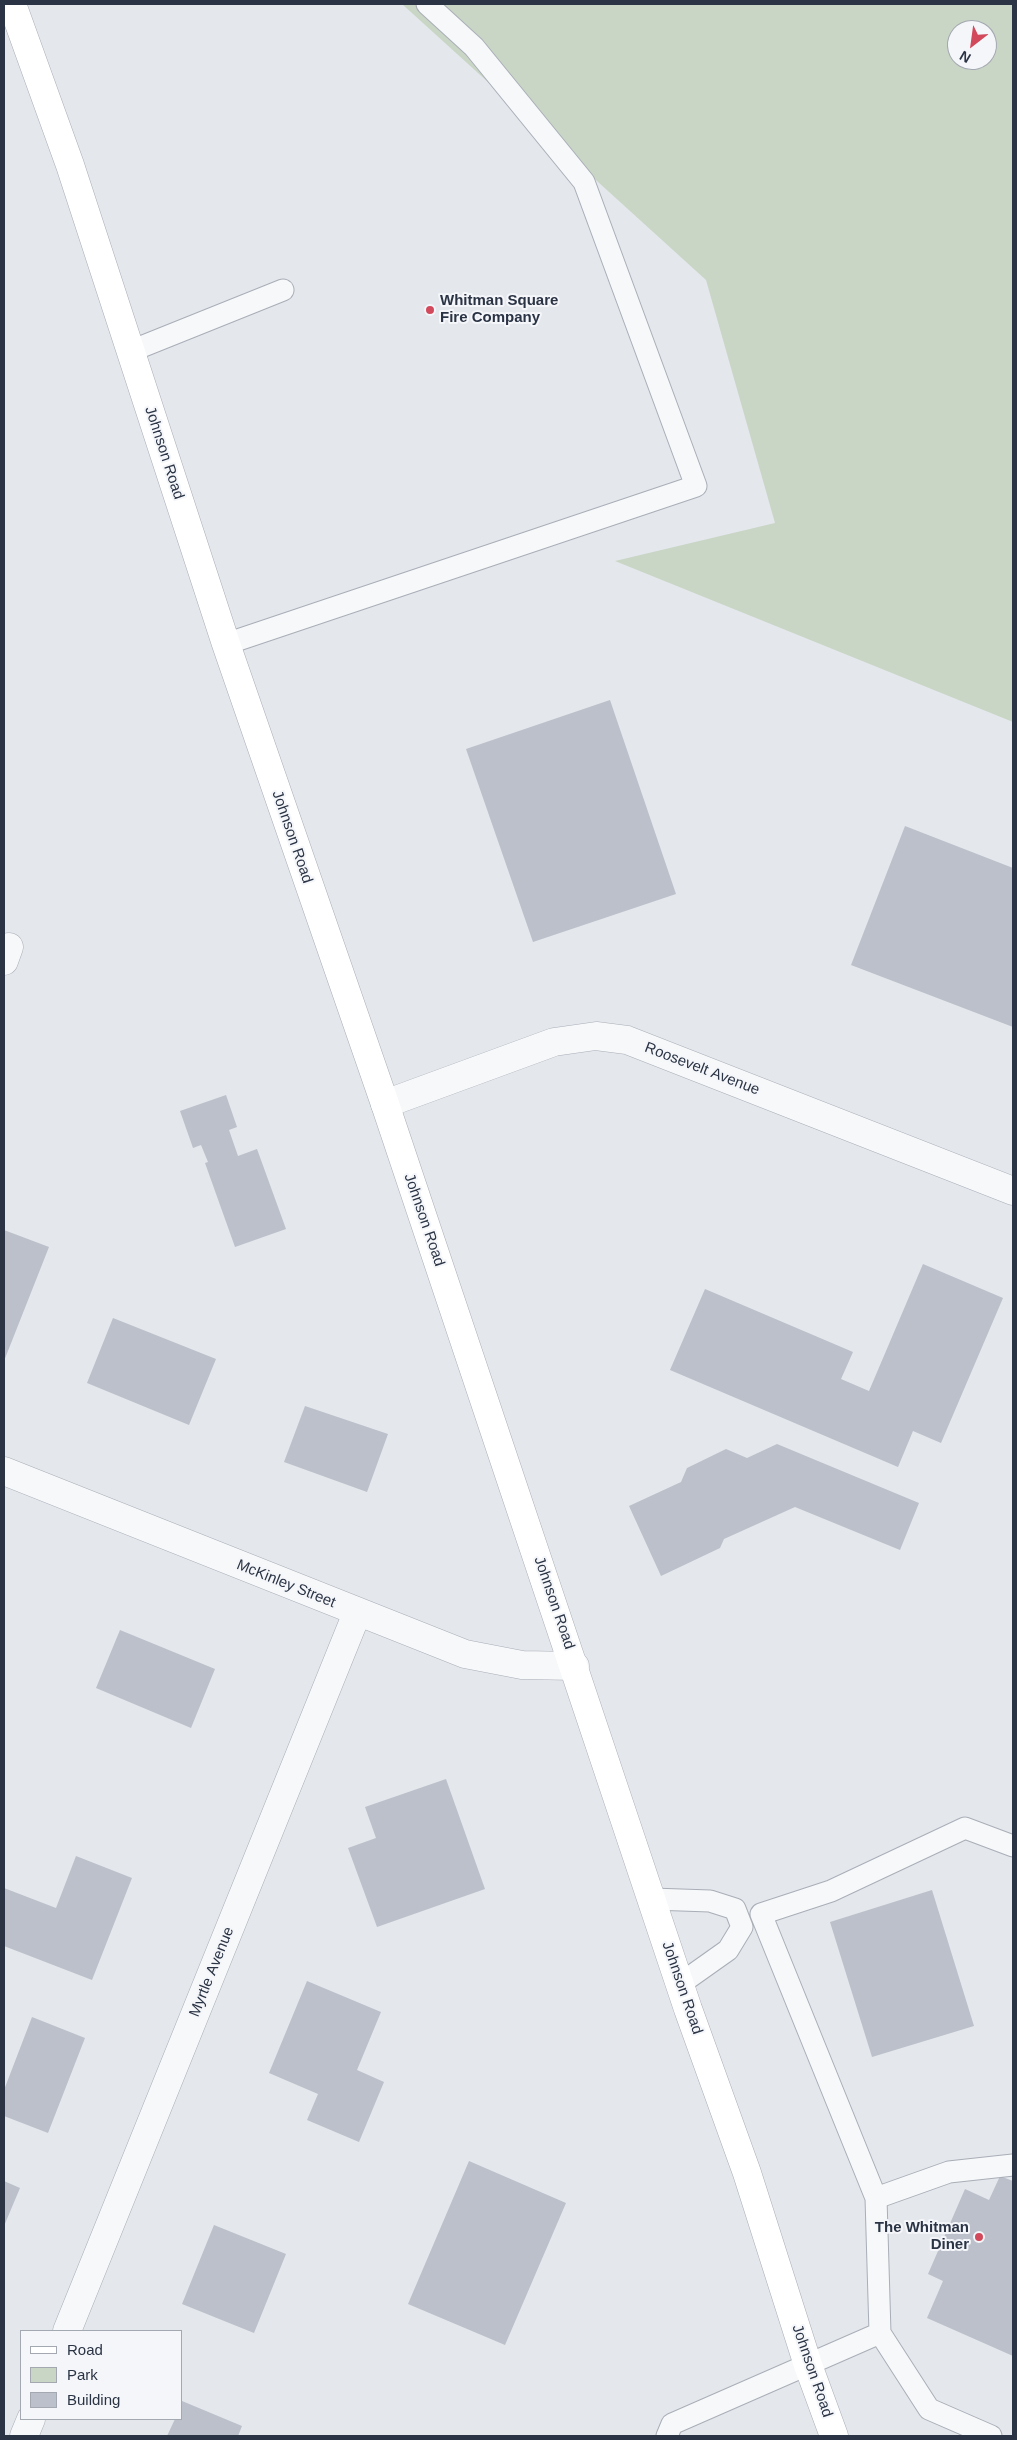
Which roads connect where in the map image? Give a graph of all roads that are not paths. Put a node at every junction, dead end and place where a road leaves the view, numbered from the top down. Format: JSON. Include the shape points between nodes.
{"nodes":[{"id":1,"x":12,"y":4,"type":"edge"},
{"id":2,"x":426,"y":4,"type":"edge"},
{"id":3,"x":283,"y":290,"type":"dead end"},
{"id":4,"x":131,"y":351,"type":"junction"},
{"id":5,"x":226,"y":644,"type":"junction"},
{"id":6,"x":385,"y":1104,"type":"junction"},
{"id":7,"x":1013,"y":1191,"type":"edge"},
{"id":8,"x":4,"y":1472,"type":"edge"},
{"id":9,"x":357,"y":1613,"type":"junction"},
{"id":10,"x":575,"y":1666,"type":"junction"},
{"id":11,"x":1013,"y":1846,"type":"edge"},
{"id":12,"x":652,"y":1899,"type":"junction"},
{"id":13,"x":761,"y":1914,"type":"junction"},
{"id":14,"x":738,"y":1918,"type":"junction"},
{"id":15,"x":680,"y":1984,"type":"junction"},
{"id":16,"x":1013,"y":2164,"type":"edge"},
{"id":17,"x":876,"y":2198,"type":"junction"},
{"id":18,"x":66,"y":2330,"type":"edge"},
{"id":19,"x":880,"y":2333,"type":"junction"},
{"id":20,"x":808,"y":2365,"type":"junction"},
{"id":21,"x":31,"y":2420,"type":"edge"},
{"id":22,"x":24,"y":2436,"type":"edge"},
{"id":23,"x":667,"y":2436,"type":"edge"},
{"id":24,"x":834,"y":2436,"type":"edge"},
{"id":25,"x":990,"y":2436,"type":"edge"}],
"edges":[{"from":1,"to":4,"type":"street","name":"Johnson Road","via":[[70,165]]},
{"from":2,"to":5,"type":"lane","via":[[474,47],[584,182],[696,486]]},
{"from":3,"to":4,"type":"lane"},
{"from":4,"to":5,"type":"street","name":"Johnson Road"},
{"from":5,"to":6,"type":"street","name":"Johnson Road"},
{"from":6,"to":7,"type":"street","name":"Roosevelt Avenue","via":[[554,1042],[596,1036],[628,1040]]},
{"from":6,"to":10,"type":"street","name":"Johnson Road"},
{"from":8,"to":9,"type":"street","name":"McKinley Street"},
{"from":9,"to":10,"type":"street","name":"McKinley Street","via":[[465,1654],[522,1665]]},
{"from":9,"to":18,"type":"street","name":"Myrtle Avenue"},
{"from":10,"to":12,"type":"street","name":"Johnson Road"},
{"from":11,"to":13,"type":"lane","via":[[965,1828],[831,1891]]},
{"from":12,"to":14,"type":"lane","via":[[710,1901],[735,1909]]},
{"from":12,"to":15,"type":"street","name":"Johnson Road"},
{"from":13,"to":14,"type":"lane"},
{"from":13,"to":17,"type":"lane"},
{"from":14,"to":15,"type":"lane","via":[[742,1927],[728,1950]]},
{"from":15,"to":20,"type":"street","name":"Johnson Road","via":[[747,2173]]},
{"from":16,"to":17,"type":"lane","via":[[949,2172]]},
{"from":17,"to":19,"type":"lane"},
{"from":19,"to":20,"type":"lane"},
{"from":19,"to":25,"type":"lane","via":[[929,2409]]},
{"from":20,"to":23,"type":"lane","via":[[672,2424]]},
{"from":20,"to":24,"type":"street","name":"Johnson Road"},
{"from":21,"to":22,"type":"street"}]}
